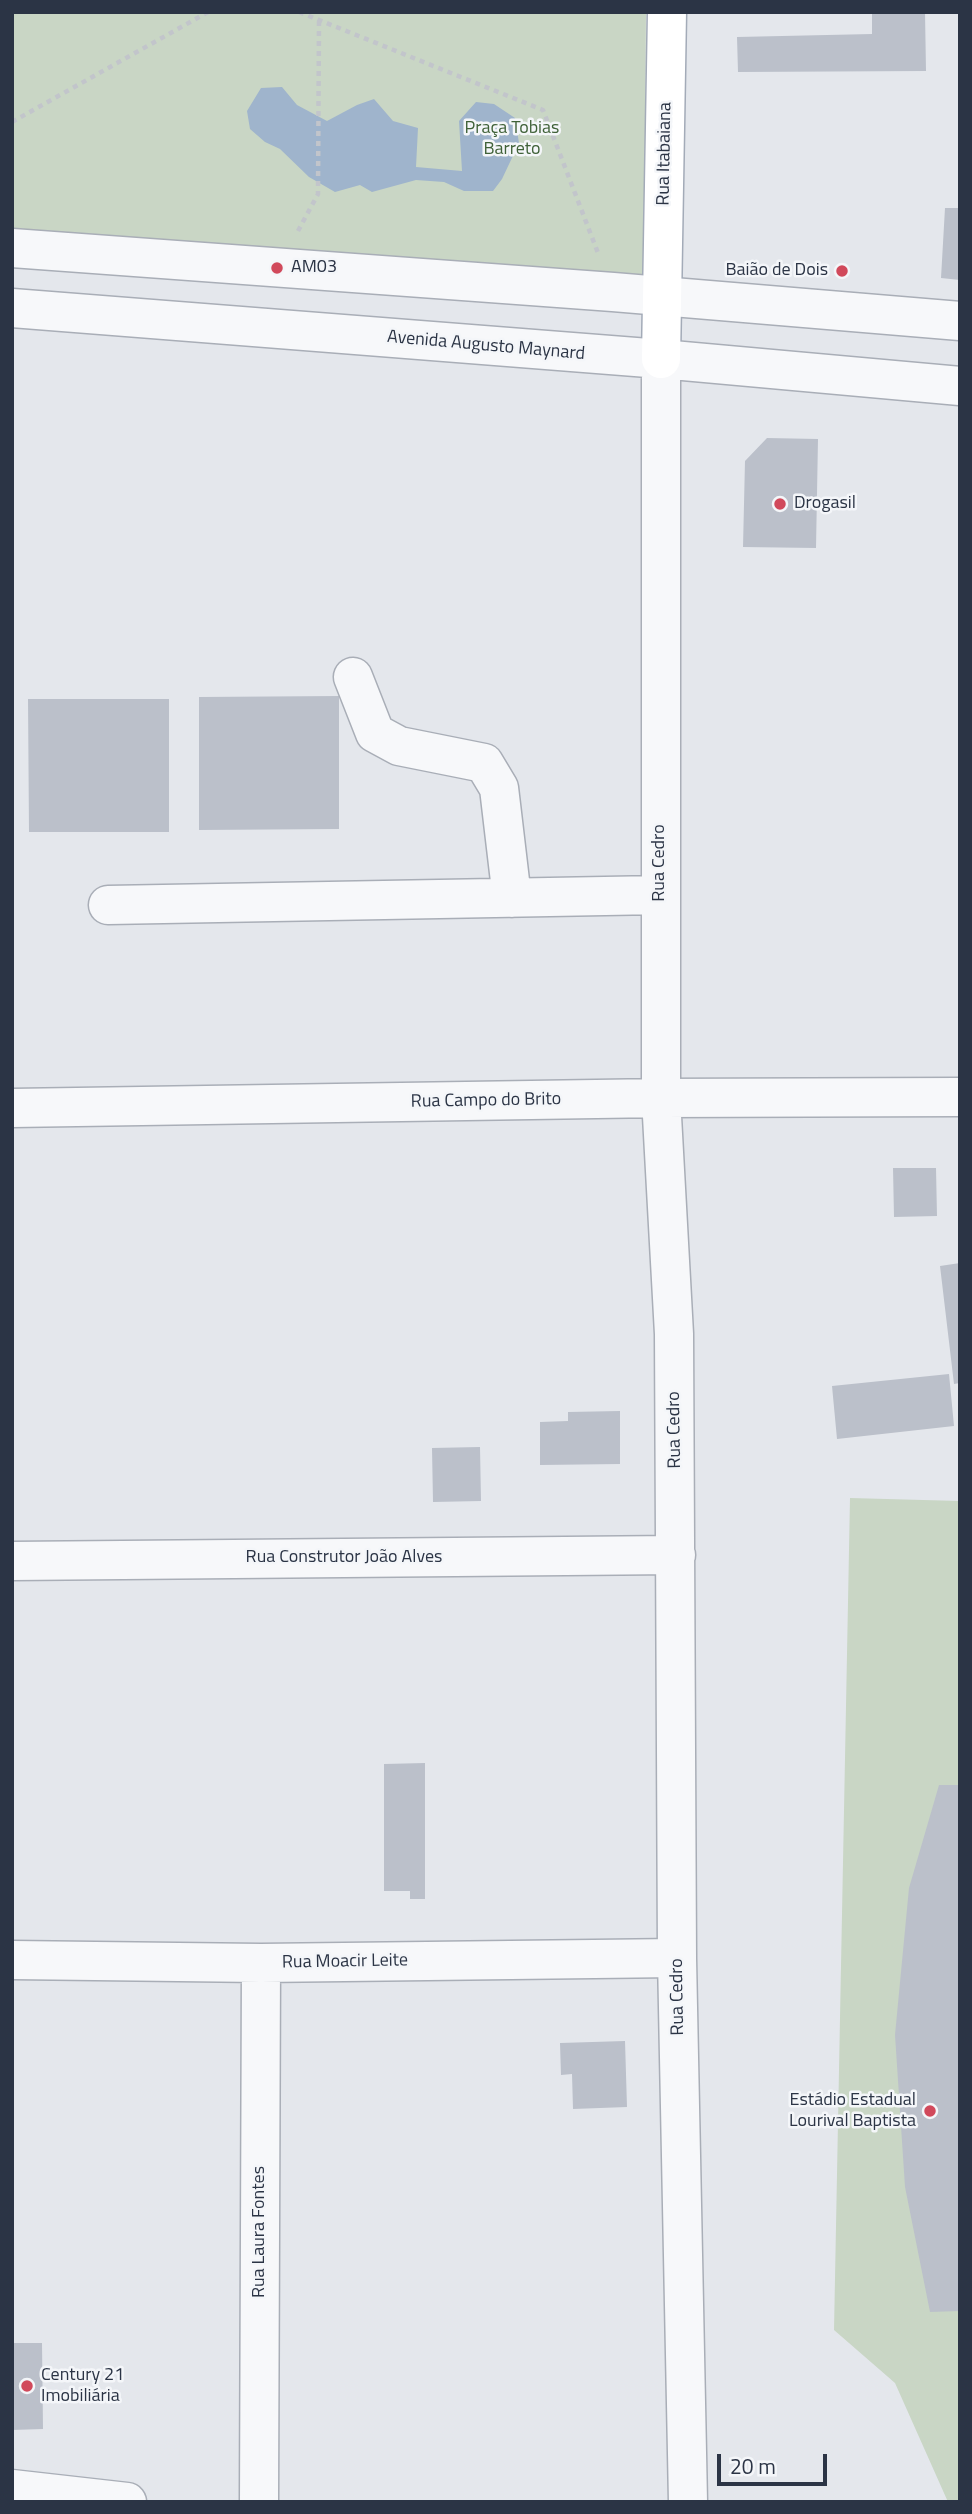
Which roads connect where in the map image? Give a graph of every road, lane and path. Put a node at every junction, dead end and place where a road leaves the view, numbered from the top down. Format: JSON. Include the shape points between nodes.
{"nodes":[{"id":1,"x":208,"y":12,"type":"edge"},
{"id":2,"x":299,"y":12,"type":"edge"},
{"id":3,"x":667,"y":12,"type":"edge"},
{"id":4,"x":319,"y":20,"type":"junction"},
{"id":5,"x":12,"y":122,"type":"edge"},
{"id":6,"x":318,"y":194,"type":"dead end"},
{"id":7,"x":12,"y":248,"type":"edge"},
{"id":8,"x":613,"y":292,"type":"junction"},
{"id":9,"x":662,"y":296,"type":"junction"},
{"id":10,"x":12,"y":308,"type":"edge"},
{"id":11,"x":960,"y":321,"type":"edge"},
{"id":12,"x":661,"y":359,"type":"junction"},
{"id":13,"x":960,"y":386,"type":"edge"},
{"id":14,"x":353,"y":677,"type":"dead end"},
{"id":15,"x":660,"y":895,"type":"junction"},
{"id":16,"x":513,"y":898,"type":"junction"},
{"id":17,"x":108,"y":905,"type":"dead end"},
{"id":18,"x":960,"y":1097,"type":"edge"},
{"id":19,"x":661,"y":1098,"type":"junction"},
{"id":20,"x":12,"y":1108,"type":"edge"},
{"id":21,"x":676,"y":1555,"type":"junction"},
{"id":22,"x":12,"y":1560,"type":"edge"},
{"id":23,"x":677,"y":1958,"type":"junction"},
{"id":24,"x":12,"y":1960,"type":"edge"},
{"id":25,"x":261,"y":1963,"type":"junction"},
{"id":26,"x":12,"y":2489,"type":"edge"},
{"id":27,"x":127,"y":2502,"type":"edge"},
{"id":28,"x":259,"y":2502,"type":"edge"},
{"id":29,"x":688,"y":2502,"type":"edge"}],
"edges":[{"from":1,"to":5,"type":"path"},
{"from":2,"to":4,"type":"path"},
{"from":3,"to":9,"type":"main road","name":"Rua Itabaiana"},
{"from":4,"to":6,"type":"path"},
{"from":4,"to":8,"type":"path","via":[[542,110]]},
{"from":7,"to":8,"type":"street"},
{"from":8,"to":9,"type":"street"},
{"from":9,"to":11,"type":"street"},
{"from":9,"to":12,"type":"main road","name":"Rua Itabaiana"},
{"from":10,"to":12,"type":"street","name":"Avenida Augusto Maynard"},
{"from":12,"to":13,"type":"street","name":"Avenida Augusto Maynard"},
{"from":12,"to":15,"type":"street","name":"Rua Cedro"},
{"from":14,"to":16,"type":"street","via":[[375,733],[399,746],[484,762],[499,788]]},
{"from":15,"to":16,"type":"street"},
{"from":15,"to":19,"type":"street","name":"Rua Cedro"},
{"from":16,"to":17,"type":"street"},
{"from":18,"to":19,"type":"street","name":"Rua Campo do Brito"},
{"from":19,"to":20,"type":"street","name":"Rua Campo do Brito"},
{"from":19,"to":21,"type":"street","name":"Rua Cedro","via":[[674,1335]]},
{"from":21,"to":22,"type":"street","name":"Rua Construtor João Alves"},
{"from":21,"to":23,"type":"street","name":"Rua Cedro"},
{"from":23,"to":25,"type":"street","name":"Rua Moacir Leite"},
{"from":23,"to":29,"type":"street","name":"Rua Cedro"},
{"from":24,"to":25,"type":"street","name":"Rua Moacir Leite"},
{"from":25,"to":28,"type":"street","name":"Rua Laura Fontes"},
{"from":26,"to":27,"type":"street"}]}
